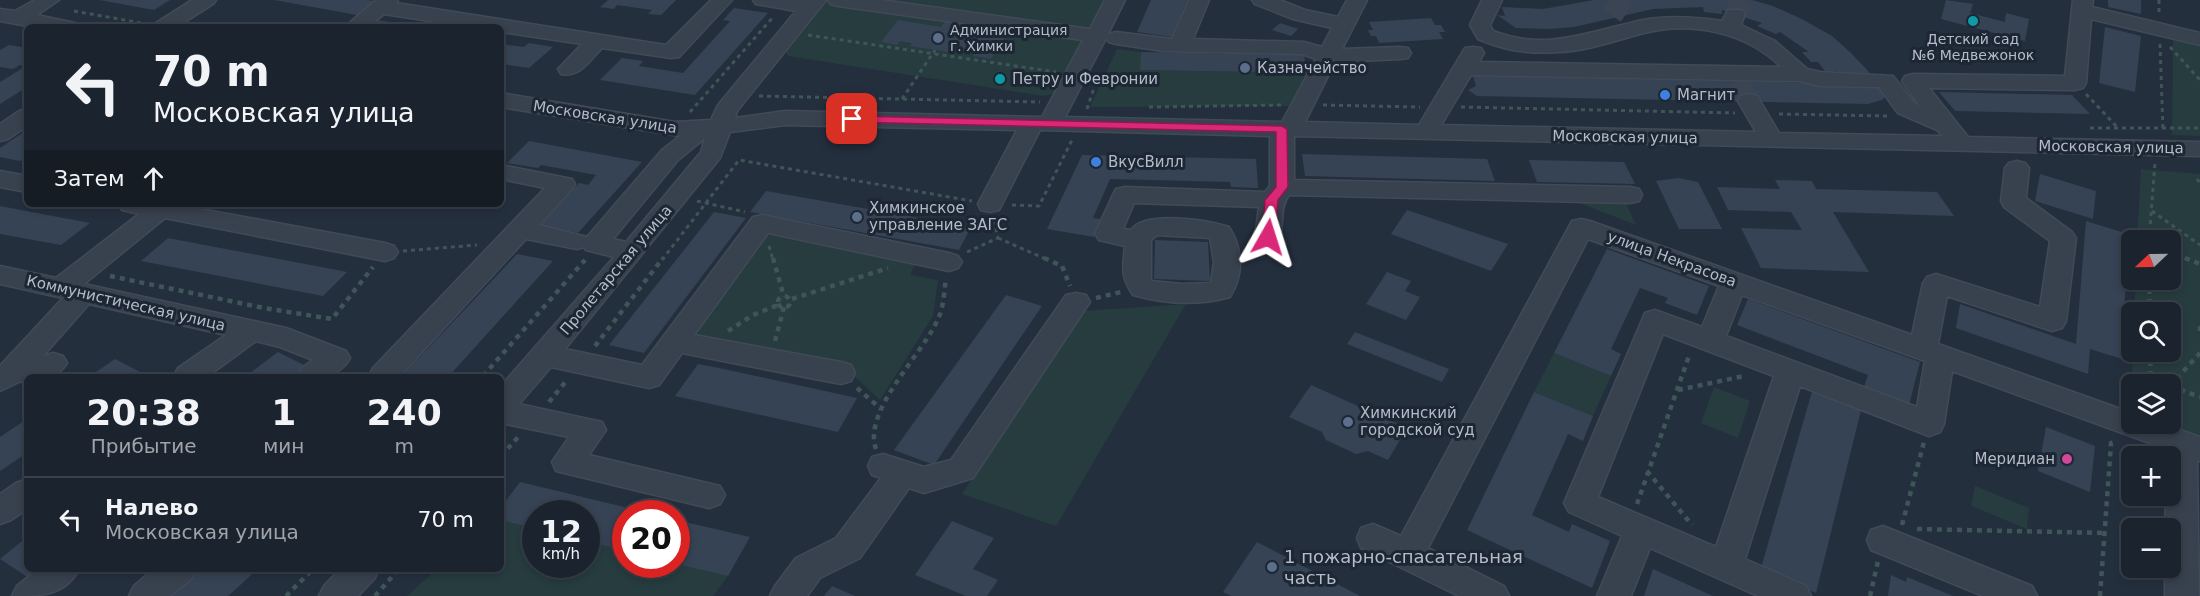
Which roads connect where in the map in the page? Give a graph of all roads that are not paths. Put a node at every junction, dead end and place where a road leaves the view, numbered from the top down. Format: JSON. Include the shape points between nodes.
{"nodes":[{"id":1,"x":206,"y":0,"type":"edge"},
{"id":2,"x":722,"y":0,"type":"edge"},
{"id":3,"x":763,"y":0,"type":"edge"},
{"id":4,"x":838,"y":0,"type":"edge"},
{"id":5,"x":1115,"y":0,"type":"edge"},
{"id":6,"x":1199,"y":0,"type":"edge"},
{"id":7,"x":1262,"y":0,"type":"edge"},
{"id":8,"x":1357,"y":0,"type":"edge"},
{"id":9,"x":1492,"y":0,"type":"edge"},
{"id":10,"x":45,"y":3,"type":"edge"},
{"id":11,"x":813,"y":3,"type":"edge"},
{"id":12,"x":383,"y":4,"type":"edge"},
{"id":13,"x":2082,"y":5,"type":"edge"},
{"id":14,"x":9,"y":17,"type":"edge"},
{"id":15,"x":50,"y":24,"type":"edge"},
{"id":16,"x":168,"y":24,"type":"edge"},
{"id":17,"x":359,"y":24,"type":"edge"},
{"id":18,"x":499,"y":24,"type":"edge"},
{"id":19,"x":1344,"y":24,"type":"junction"},
{"id":20,"x":504,"y":25,"type":"edge"},
{"id":21,"x":1485,"y":35,"type":"junction"},
{"id":22,"x":1106,"y":37,"type":"junction"},
{"id":23,"x":2200,"y":39,"type":"edge"},
{"id":24,"x":597,"y":41,"type":"junction"},
{"id":25,"x":1180,"y":45,"type":"junction"},
{"id":26,"x":1400,"y":52,"type":"dead end"},
{"id":27,"x":1328,"y":56,"type":"junction"},
{"id":28,"x":1464,"y":68,"type":"junction"},
{"id":29,"x":569,"y":69,"type":"dead end"},
{"id":30,"x":1799,"y":74,"type":"junction"},
{"id":31,"x":504,"y":100,"type":"edge"},
{"id":32,"x":1753,"y":107,"type":"tunnel mouth"},
{"id":33,"x":1040,"y":116,"type":"junction"},
{"id":34,"x":24,"y":118,"type":"edge"},
{"id":35,"x":710,"y":120,"type":"junction"},
{"id":36,"x":1286,"y":129,"type":"junction"},
{"id":37,"x":1426,"y":132,"type":"junction"},
{"id":38,"x":0,"y":134,"type":"edge"},
{"id":39,"x":1954,"y":135,"type":"junction"},
{"id":40,"x":1772,"y":140,"type":"junction"},
{"id":41,"x":2200,"y":149,"type":"edge"},
{"id":42,"x":2017,"y":168,"type":"dead end"},
{"id":43,"x":24,"y":169,"type":"edge"},
{"id":44,"x":504,"y":172,"type":"edge"},
{"id":45,"x":11,"y":181,"type":"edge"},
{"id":46,"x":1277,"y":193,"type":"junction"},
{"id":47,"x":1630,"y":195,"type":"dead end"},
{"id":48,"x":990,"y":204,"type":"road end"},
{"id":49,"x":146,"y":207,"type":"edge"},
{"id":50,"x":160,"y":210,"type":"junction"},
{"id":51,"x":216,"y":211,"type":"edge"},
{"id":52,"x":514,"y":236,"type":"junction"},
{"id":53,"x":1268,"y":237,"type":"dead end"},
{"id":54,"x":1138,"y":240,"type":"junction"},
{"id":55,"x":586,"y":243,"type":"junction"},
{"id":56,"x":385,"y":252,"type":"road end"},
{"id":57,"x":632,"y":252,"type":"junction"},
{"id":58,"x":936,"y":259,"type":"road end"},
{"id":59,"x":0,"y":275,"type":"edge"},
{"id":60,"x":1734,"y":281,"type":"junction"},
{"id":61,"x":76,"y":284,"type":"junction"},
{"id":62,"x":1076,"y":302,"type":"road end"},
{"id":63,"x":251,"y":331,"type":"junction"},
{"id":64,"x":1702,"y":338,"type":"junction"},
{"id":65,"x":675,"y":342,"type":"junction"},
{"id":66,"x":1931,"y":352,"type":"junction"},
{"id":67,"x":544,"y":355,"type":"junction"},
{"id":68,"x":1786,"y":370,"type":"junction"},
{"id":69,"x":841,"y":373,"type":"road end"},
{"id":70,"x":191,"y":374,"type":"edge"},
{"id":71,"x":315,"y":374,"type":"edge"},
{"id":72,"x":385,"y":374,"type":"edge"},
{"id":73,"x":0,"y":380,"type":"edge"},
{"id":74,"x":24,"y":383,"type":"edge"},
{"id":75,"x":0,"y":398,"type":"edge"},
{"id":76,"x":504,"y":402,"type":"edge"},
{"id":77,"x":504,"y":413,"type":"edge"},
{"id":78,"x":2191,"y":446,"type":"edge"},
{"id":79,"x":24,"y":494,"type":"edge"},
{"id":80,"x":709,"y":495,"type":"dead end"},
{"id":81,"x":0,"y":511,"type":"edge"},
{"id":82,"x":1636,"y":527,"type":"junction"},
{"id":83,"x":1373,"y":538,"type":"dead end"},
{"id":84,"x":1883,"y":540,"type":"road end"},
{"id":85,"x":1408,"y":554,"type":"junction"},
{"id":86,"x":1726,"y":566,"type":"junction"},
{"id":87,"x":59,"y":572,"type":"edge"},
{"id":88,"x":175,"y":572,"type":"edge"},
{"id":89,"x":359,"y":572,"type":"edge"},
{"id":90,"x":29,"y":596,"type":"edge"},
{"id":91,"x":146,"y":596,"type":"edge"},
{"id":92,"x":336,"y":596,"type":"edge"},
{"id":93,"x":787,"y":596,"type":"edge"},
{"id":94,"x":1492,"y":596,"type":"edge"},
{"id":95,"x":1614,"y":596,"type":"edge"},
{"id":96,"x":1794,"y":596,"type":"edge"},
{"id":97,"x":2020,"y":596,"type":"edge"},
{"id":98,"x":2182,"y":596,"type":"edge"}],
"edges":[{"from":1,"to":16,"type":"street"},
{"from":2,"to":24,"type":"street","via":[[671,52]]},
{"from":3,"to":11,"type":"street"},
{"from":4,"to":22,"type":"street"},
{"from":5,"to":22,"type":"street"},
{"from":6,"to":25,"type":"street"},
{"from":7,"to":19,"type":"street","via":[[1300,15]]},
{"from":8,"to":19,"type":"street"},
{"from":9,"to":21,"type":"street","via":[[1480,25]]},
{"from":10,"to":14,"type":"street"},
{"from":11,"to":35,"type":"street"},
{"from":12,"to":17,"type":"street"},
{"from":12,"to":18,"type":"street"},
{"from":13,"to":23,"type":"street"},
{"from":13,"to":39,"type":"street","via":[[2075,83],[1913,81]]},
{"from":14,"to":15,"type":"street"},
{"from":19,"to":27,"type":"street"},
{"from":20,"to":24,"type":"street"},
{"from":21,"to":28,"type":"street"},
{"from":21,"to":30,"type":"street","via":[[1510,45],[1560,46],[1592,41],[1637,20],[1732,21],[1781,53]]},
{"from":22,"to":25,"type":"street"},
{"from":22,"to":33,"type":"street"},
{"from":24,"to":29,"type":"street"},
{"from":25,"to":27,"type":"street","via":[[1304,48]]},
{"from":26,"to":27,"type":"street"},
{"from":27,"to":36,"type":"street"},
{"from":28,"to":30,"type":"street","via":[[1735,77]]},
{"from":28,"to":37,"type":"street"},
{"from":30,"to":39,"type":"street","via":[[1820,79],[1885,81],[1906,108]]},
{"from":31,"to":35,"type":"street","name":"Московская улица","via":[[675,129]]},
{"from":32,"to":40,"type":"street"},
{"from":33,"to":35,"type":"street","name":"Московская улица"},
{"from":33,"to":36,"type":"street","name":"Московская улица"},
{"from":33,"to":48,"type":"street"},
{"from":34,"to":38,"type":"street"},
{"from":35,"to":55,"type":"street","via":[[670,155]]},
{"from":35,"to":57,"type":"street","name":"Пролетарская улица","via":[[711,153]]},
{"from":36,"to":37,"type":"street","name":"Московская улица"},
{"from":36,"to":46,"type":"street"},
{"from":37,"to":40,"type":"street","name":"Московская улица"},
{"from":39,"to":40,"type":"street","name":"Московская улица"},
{"from":39,"to":41,"type":"street","name":"Московская улица"},
{"from":42,"to":66,"type":"street","via":[[2013,201],[2063,238],[2052,321],[1936,283]]},
{"from":43,"to":45,"type":"street"},
{"from":44,"to":52,"type":"street","via":[[562,184]]},
{"from":46,"to":47,"type":"street"},
{"from":46,"to":53,"type":"street"},
{"from":46,"to":54,"type":"street","via":[[1125,195],[1108,234]]},
{"from":49,"to":50,"type":"street"},
{"from":50,"to":51,"type":"street"},
{"from":50,"to":61,"type":"street"},
{"from":51,"to":56,"type":"street"},
{"from":52,"to":55,"type":"street"},
{"from":52,"to":72,"type":"street"},
{"from":54,"to":54,"type":"street","via":[[1143,231],[1155,227],[1220,233],[1225,242],[1227,282],[1221,290],[1209,293],[1142,288],[1136,279]]},
{"from":55,"to":57,"type":"street"},
{"from":57,"to":67,"type":"street","name":"Пролетарская улица"},
{"from":58,"to":65,"type":"street","via":[[762,223]]},
{"from":59,"to":61,"type":"street","name":"Коммунистическая улица"},
{"from":60,"to":64,"type":"street"},
{"from":60,"to":66,"type":"street","name":"улица Некрасова"},
{"from":60,"to":85,"type":"street","name":"улица Некрасова","via":[[1581,226]]},
{"from":61,"to":63,"type":"street","name":"Коммунистическая улица"},
{"from":61,"to":73,"type":"street","via":[[11,372]]},
{"from":62,"to":93,"type":"street","via":[[962,469],[924,480],[893,469],[848,548],[808,568]]},
{"from":63,"to":70,"type":"street"},
{"from":63,"to":71,"type":"street","name":"Коммунистическая улица","via":[[286,338],[336,358]]},
{"from":64,"to":68,"type":"street"},
{"from":64,"to":82,"type":"street","via":[[1655,320],[1580,503]]},
{"from":65,"to":67,"type":"street","via":[[649,377]]},
{"from":65,"to":69,"type":"street"},
{"from":66,"to":68,"type":"street","via":[[1929,424]]},
{"from":66,"to":78,"type":"street","name":"улица Некрасова"},
{"from":67,"to":76,"type":"street","name":"Пролетарская улица"},
{"from":68,"to":86,"type":"street"},
{"from":74,"to":75,"type":"street"},
{"from":77,"to":80,"type":"street","via":[[591,430],[567,462]]},
{"from":78,"to":98,"type":"street"},
{"from":79,"to":81,"type":"street"},
{"from":82,"to":86,"type":"street"},
{"from":82,"to":95,"type":"street"},
{"from":83,"to":85,"type":"street"},
{"from":84,"to":97,"type":"street"},
{"from":85,"to":94,"type":"street"},
{"from":86,"to":96,"type":"street"},
{"from":87,"to":90,"type":"street"},
{"from":88,"to":91,"type":"street"},
{"from":89,"to":92,"type":"street"}]}
